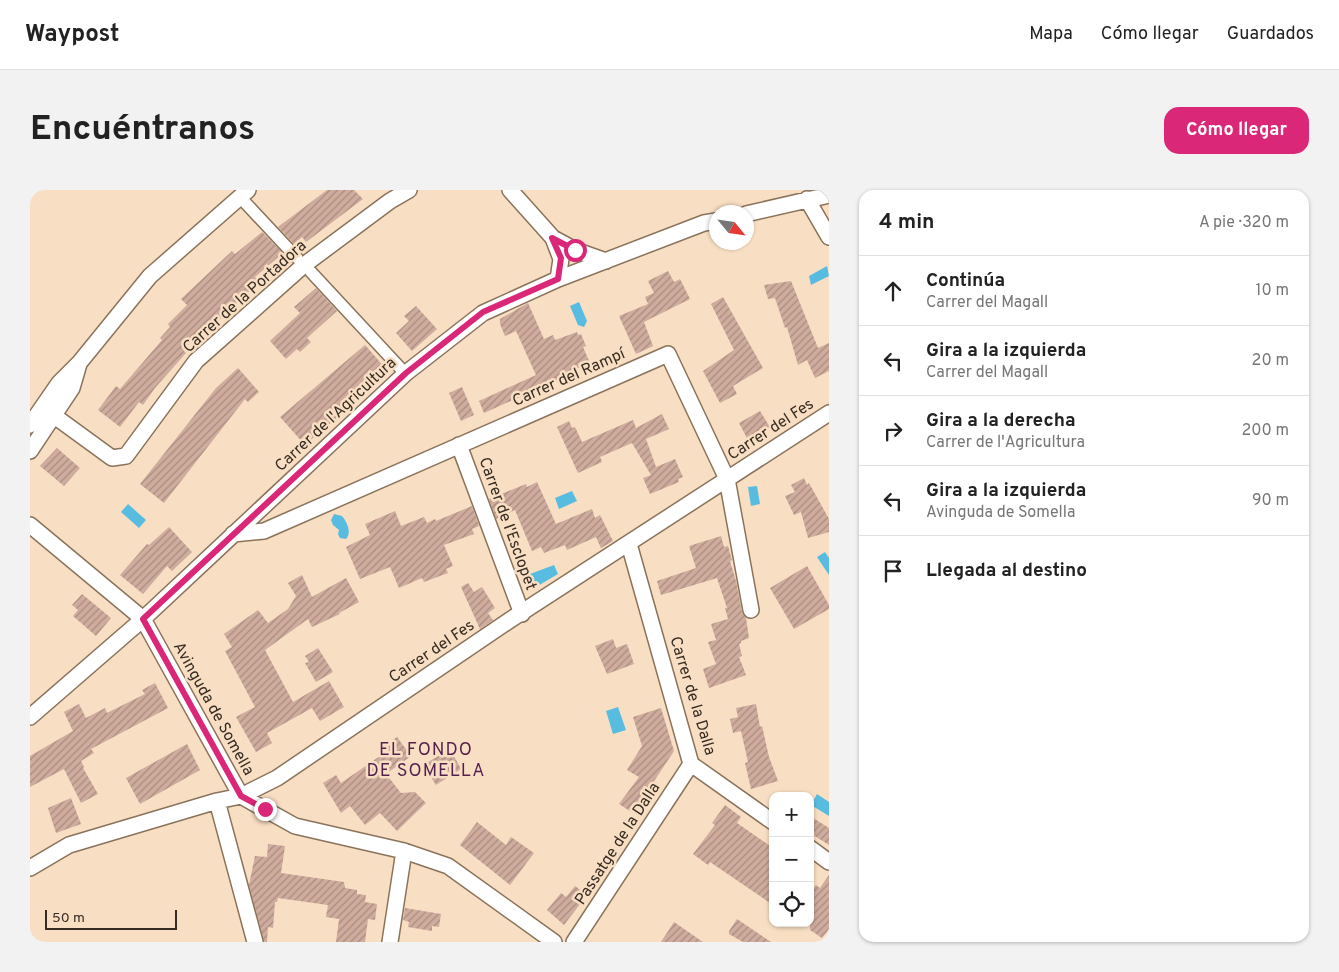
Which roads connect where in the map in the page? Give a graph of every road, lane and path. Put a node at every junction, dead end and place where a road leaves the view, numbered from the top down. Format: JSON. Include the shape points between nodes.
{"nodes":[{"id":1,"x":409,"y":190,"type":"edge"},
{"id":2,"x":510,"y":190,"type":"edge"},
{"id":3,"x":244,"y":193,"type":"edge"},
{"id":4,"x":829,"y":195,"type":"edge"},
{"id":5,"x":808,"y":199,"type":"junction"},
{"id":6,"x":754,"y":212,"type":"edge"},
{"id":7,"x":709,"y":222,"type":"edge"},
{"id":8,"x":552,"y":238,"type":"junction"},
{"id":9,"x":829,"y":238,"type":"edge"},
{"id":10,"x":297,"y":258,"type":"dead end"},
{"id":11,"x":606,"y":261,"type":"junction"},
{"id":12,"x":311,"y":272,"type":"dead end"},
{"id":13,"x":558,"y":279,"type":"junction"},
{"id":14,"x":80,"y":362,"type":"junction"},
{"id":15,"x":402,"y":370,"type":"dead end"},
{"id":16,"x":829,"y":413,"type":"edge"},
{"id":17,"x":53,"y":414,"type":"junction"},
{"id":18,"x":30,"y":425,"type":"edge"},
{"id":19,"x":459,"y":445,"type":"junction"},
{"id":20,"x":30,"y":451,"type":"edge"},
{"id":21,"x":727,"y":479,"type":"junction"},
{"id":22,"x":30,"y":525,"type":"edge"},
{"id":23,"x":233,"y":534,"type":"junction"},
{"id":24,"x":629,"y":544,"type":"junction"},
{"id":25,"x":751,"y":610,"type":"dead end"},
{"id":26,"x":522,"y":614,"type":"junction"},
{"id":27,"x":143,"y":619,"type":"junction"},
{"id":28,"x":30,"y":717,"type":"edge"},
{"id":29,"x":691,"y":764,"type":"junction"},
{"id":30,"x":241,"y":796,"type":"junction"},
{"id":31,"x":217,"y":801,"type":"junction"},
{"id":32,"x":769,"y":819,"type":"edge"},
{"id":33,"x":404,"y":851,"type":"junction"},
{"id":34,"x":814,"y":851,"type":"edge"},
{"id":35,"x":829,"y":862,"type":"edge"},
{"id":36,"x":30,"y":868,"type":"edge"},
{"id":37,"x":255,"y":942,"type":"edge"},
{"id":38,"x":390,"y":942,"type":"edge"},
{"id":39,"x":554,"y":942,"type":"edge"},
{"id":40,"x":574,"y":942,"type":"edge"}],
"edges":[{"from":1,"to":17,"type":"street","name":"Carrer de la Portadora","via":[[304,265],[196,361],[126,456],[112,458]]},
{"from":2,"to":8,"type":"street"},
{"from":3,"to":10,"type":"street"},
{"from":3,"to":14,"type":"street","via":[[150,276]]},
{"from":4,"to":5,"type":"street"},
{"from":5,"to":6,"type":"street"},
{"from":5,"to":9,"type":"street"},
{"from":7,"to":11,"type":"street","name":"Carrer de l'Agricultura"},
{"from":8,"to":11,"type":"street"},
{"from":8,"to":13,"type":"street","via":[[561,258]]},
{"from":11,"to":13,"type":"street","name":"Carrer de l'Agricultura"},
{"from":12,"to":15,"type":"street"},
{"from":13,"to":23,"type":"street","name":"Carrer de l'Agricultura","via":[[483,312],[406,373]]},
{"from":14,"to":17,"type":"street","via":[[72,388]]},
{"from":14,"to":18,"type":"street","via":[[59,383]]},
{"from":16,"to":21,"type":"street","name":"Carrer del Fes"},
{"from":17,"to":20,"type":"street"},
{"from":19,"to":21,"type":"street","name":"Carrer del Rampí","via":[[668,354]]},
{"from":19,"to":23,"type":"street","name":"Carrer del Rampí","via":[[264,531]]},
{"from":19,"to":26,"type":"street","name":"Carrer de l'Esclopet"},
{"from":21,"to":24,"type":"street","name":"Carrer del Fes"},
{"from":21,"to":25,"type":"street","name":"Carrer del Rampí"},
{"from":22,"to":27,"type":"street","name":"Avinguda de Somella"},
{"from":23,"to":27,"type":"street","name":"Carrer de l'Agricultura"},
{"from":24,"to":26,"type":"street","name":"Carrer del Fes"},
{"from":24,"to":29,"type":"street","name":"Carrer de la Dalla"},
{"from":26,"to":30,"type":"street","name":"Carrer del Fes","via":[[277,778]]},
{"from":27,"to":28,"type":"street","name":"Carrer de l'Agricultura"},
{"from":27,"to":30,"type":"street","name":"Avinguda de Somella"},
{"from":29,"to":32,"type":"street","name":"Carrer de la Dalla"},
{"from":29,"to":40,"type":"street","name":"Passatge de la Dalla"},
{"from":30,"to":31,"type":"street","name":"Carrer del Fes"},
{"from":30,"to":33,"type":"street","name":"Avinguda de Somella","via":[[294,826]]},
{"from":31,"to":36,"type":"street","name":"Carrer del Fes","via":[[69,844]]},
{"from":31,"to":37,"type":"street"},
{"from":33,"to":38,"type":"street"},
{"from":33,"to":39,"type":"street","name":"Avinguda de Somella","via":[[448,866]]},
{"from":34,"to":35,"type":"street"}]}
